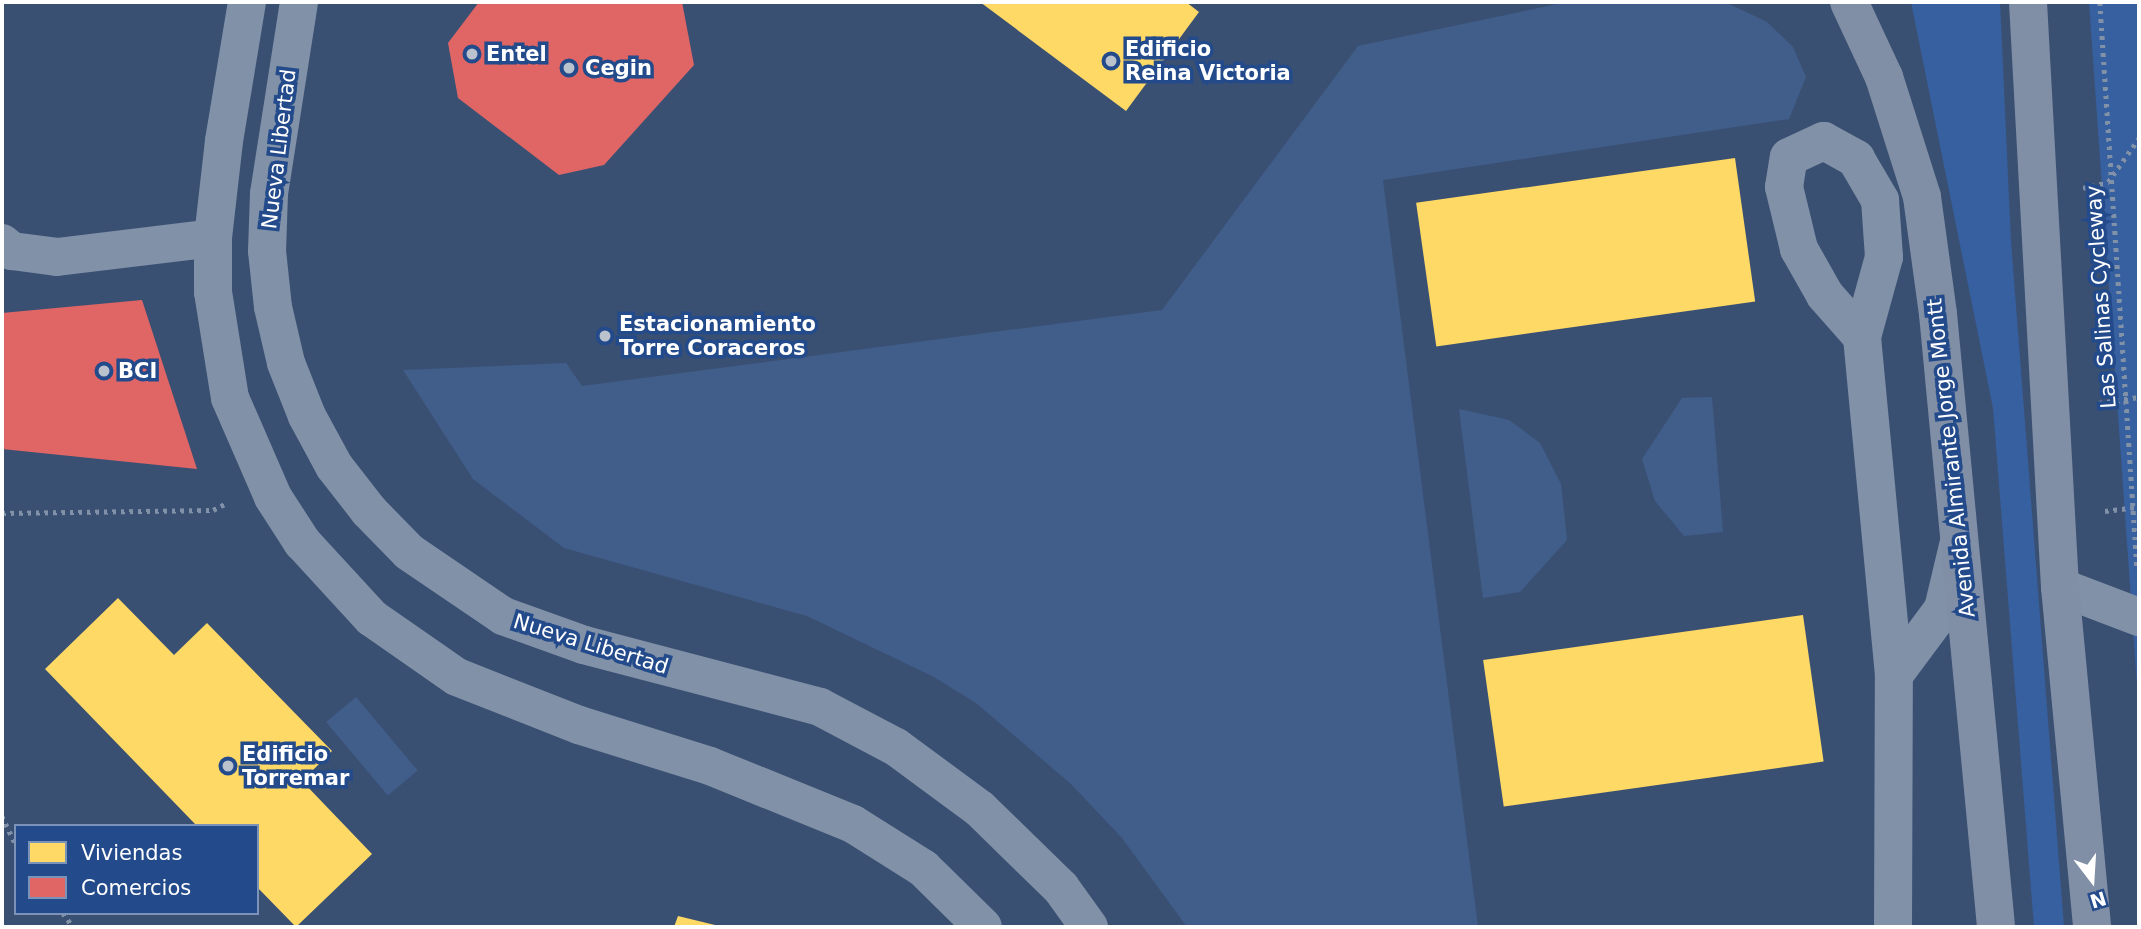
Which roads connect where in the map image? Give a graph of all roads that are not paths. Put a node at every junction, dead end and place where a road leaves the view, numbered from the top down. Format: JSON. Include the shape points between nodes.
{"nodes":[{"id":1,"x":247,"y":2,"type":"edge"},
{"id":2,"x":299,"y":2,"type":"edge"},
{"id":3,"x":1849,"y":2,"type":"edge"},
{"id":4,"x":2028,"y":2,"type":"edge"},
{"id":5,"x":213,"y":237,"type":"junction"},
{"id":6,"x":2,"y":243,"type":"edge"},
{"id":7,"x":1862,"y":337,"type":"dead end"},
{"id":8,"x":1959,"y":537,"type":"junction"},
{"id":9,"x":2060,"y":587,"type":"junction"},
{"id":10,"x":2139,"y":617,"type":"edge"},
{"id":11,"x":1894,"y":675,"type":"junction"},
{"id":12,"x":983,"y":927,"type":"edge"},
{"id":13,"x":1088,"y":927,"type":"edge"},
{"id":14,"x":1893,"y":927,"type":"edge"},
{"id":15,"x":1996,"y":927,"type":"edge"},
{"id":16,"x":2092,"y":927,"type":"edge"}],
"edges":[{"from":1,"to":5,"type":"street"},
{"from":2,"to":13,"type":"street","name":"Nueva Libertad","via":[[270,194],[267,251],[273,307],[286,363],[307,416],[334,466],[369,511],[409,552],[503,616],[584,645],[820,707],[896,747],[980,809],[1061,888]]},
{"from":3,"to":8,"type":"main road","name":"Avenida Almirante Jorge Montt","via":[[1884,76],[1922,197]]},
{"from":4,"to":9,"type":"main road"},
{"from":5,"to":6,"type":"street","via":[[57,257],[12,251]]},
{"from":5,"to":12,"type":"street","via":[[219,345],[230,398],[267,485],[302,542],[335,582],[412,649],[504,698],[710,766],[853,824],[923,868]]},
{"from":7,"to":11,"type":"street"},
{"from":8,"to":11,"type":"street","via":[[1943,609]]},
{"from":8,"to":15,"type":"main road","name":"Avenida Almirante Jorge Montt"},
{"from":9,"to":10,"type":"street"},
{"from":9,"to":16,"type":"main road"},
{"from":11,"to":14,"type":"street"}]}
